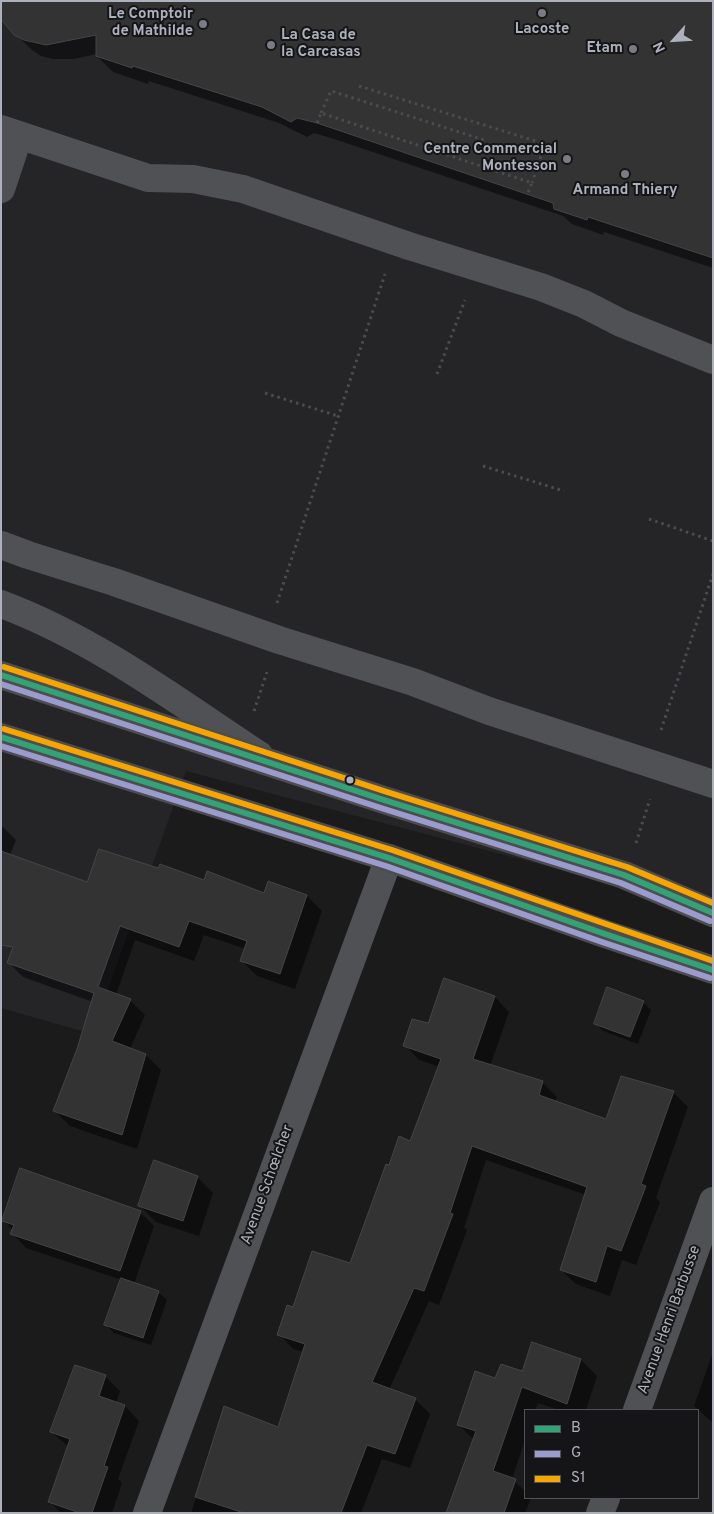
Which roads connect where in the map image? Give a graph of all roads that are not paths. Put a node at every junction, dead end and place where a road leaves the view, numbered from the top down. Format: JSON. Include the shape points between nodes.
{"nodes":[{"id":1,"x":10,"y":132,"type":"edge"},
{"id":2,"x":1,"y":189,"type":"edge"},
{"id":3,"x":713,"y":360,"type":"edge"},
{"id":4,"x":1,"y":545,"type":"edge"},
{"id":5,"x":1,"y":604,"type":"edge"},
{"id":6,"x":1,"y":668,"type":"edge"},
{"id":7,"x":1,"y":675,"type":"edge"},
{"id":8,"x":58,"y":694,"type":"junction"},
{"id":9,"x":1,"y":737,"type":"edge"},
{"id":10,"x":271,"y":763,"type":"junction"},
{"id":11,"x":713,"y":784,"type":"edge"},
{"id":12,"x":390,"y":858,"type":"junction"},
{"id":13,"x":713,"y":913,"type":"edge"},
{"id":14,"x":713,"y":970,"type":"edge"},
{"id":15,"x":713,"y":1201,"type":"edge"},
{"id":16,"x":637,"y":1409,"type":"edge"},
{"id":17,"x":606,"y":1499,"type":"edge"},
{"id":18,"x":147,"y":1513,"type":"edge"},
{"id":19,"x":600,"y":1513,"type":"edge"}],
"edges":[{"from":1,"to":2,"type":"street"},
{"from":1,"to":3,"type":"street","via":[[148,178],[193,178],[243,189],[542,287]]},
{"from":4,"to":11,"type":"street"},
{"from":5,"to":10,"type":"street","via":[[30,615],[121,663]]},
{"from":6,"to":8,"type":"street"},
{"from":7,"to":8,"type":"main road"},
{"from":8,"to":10,"type":"main road"},
{"from":9,"to":12,"type":"main road"},
{"from":10,"to":13,"type":"main road","via":[[624,875]]},
{"from":12,"to":14,"type":"main road"},
{"from":12,"to":18,"type":"street","name":"Avenue Schœlcher"},
{"from":15,"to":16,"type":"street","name":"Avenue Henri Barbusse"},
{"from":17,"to":19,"type":"street"}]}
